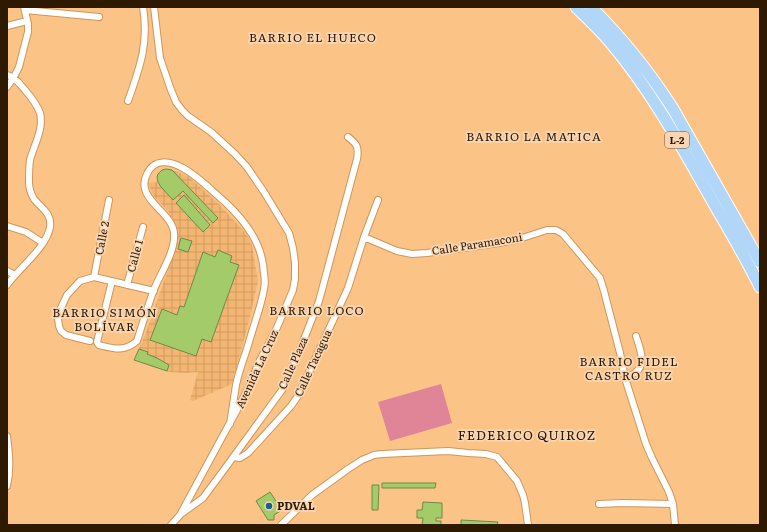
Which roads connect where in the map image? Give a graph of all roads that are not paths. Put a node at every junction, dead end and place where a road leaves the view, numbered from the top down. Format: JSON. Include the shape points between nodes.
{"nodes":[{"id":1,"x":143,"y":7,"type":"edge"},
{"id":2,"x":154,"y":7,"type":"edge"},
{"id":3,"x":576,"y":7,"type":"edge"},
{"id":4,"x":591,"y":7,"type":"edge"},
{"id":5,"x":24,"y":9,"type":"edge"},
{"id":6,"x":99,"y":17,"type":"dead end"},
{"id":7,"x":28,"y":21,"type":"junction"},
{"id":8,"x":7,"y":26,"type":"edge"},
{"id":9,"x":10,"y":76,"type":"edge"},
{"id":10,"x":7,"y":87,"type":"edge"},
{"id":11,"x":128,"y":101,"type":"dead end"},
{"id":12,"x":348,"y":137,"type":"dead end"},
{"id":13,"x":109,"y":200,"type":"dead end"},
{"id":14,"x":378,"y":200,"type":"dead end"},
{"id":15,"x":7,"y":226,"type":"edge"},
{"id":16,"x":143,"y":227,"type":"dead end"},
{"id":17,"x":364,"y":237,"type":"junction"},
{"id":18,"x":43,"y":243,"type":"junction"},
{"id":19,"x":760,"y":262,"type":"edge"},
{"id":20,"x":7,"y":271,"type":"edge"},
{"id":21,"x":15,"y":275,"type":"junction"},
{"id":22,"x":94,"y":277,"type":"junction"},
{"id":23,"x":112,"y":281,"type":"junction"},
{"id":24,"x":7,"y":285,"type":"edge"},
{"id":25,"x":126,"y":285,"type":"junction"},
{"id":26,"x":760,"y":287,"type":"edge"},
{"id":27,"x":154,"y":291,"type":"junction"},
{"id":28,"x":636,"y":336,"type":"dead end"},
{"id":29,"x":90,"y":341,"type":"dead end"},
{"id":30,"x":625,"y":378,"type":"junction"},
{"id":31,"x":230,"y":424,"type":"junction"},
{"id":32,"x":7,"y":436,"type":"edge"},
{"id":33,"x":233,"y":457,"type":"junction"},
{"id":34,"x":7,"y":486,"type":"edge"},
{"id":35,"x":599,"y":504,"type":"dead end"},
{"id":36,"x":673,"y":504,"type":"junction"},
{"id":37,"x":180,"y":515,"type":"junction"},
{"id":38,"x":171,"y":525,"type":"edge"},
{"id":39,"x":281,"y":525,"type":"edge"},
{"id":40,"x":528,"y":525,"type":"edge"},
{"id":41,"x":675,"y":525,"type":"edge"}],
"edges":[{"from":1,"to":11,"type":"street","via":[[143,51]]},
{"from":2,"to":31,"type":"street","name":"Avenida La Cruz","via":[[160,58],[176,102],[188,116],[211,132],[235,154],[247,168],[289,233],[293,248],[293,290]]},
{"from":3,"to":26,"type":"highway","number":"L-2","via":[[613,45],[650,95]]},
{"from":4,"to":19,"type":"highway","number":"L-2","via":[[619,35],[660,88]]},
{"from":5,"to":6,"type":"street"},
{"from":5,"to":7,"type":"street"},
{"from":7,"to":8,"type":"street"},
{"from":7,"to":9,"type":"street","via":[[26,44],[19,68]]},
{"from":9,"to":10,"type":"street"},
{"from":9,"to":18,"type":"street","via":[[34,101],[40,113],[40,130],[30,160],[29,181],[32,195],[46,210],[50,220],[50,227]]},
{"from":12,"to":33,"type":"street","name":"Calle Plaza","via":[[356,143],[357,159],[319,300],[282,390]]},
{"from":13,"to":22,"type":"street","name":"Calle 2"},
{"from":14,"to":17,"type":"street","name":"Calle Tacagua"},
{"from":15,"to":18,"type":"street","via":[[26,232]]},
{"from":16,"to":25,"type":"street","name":"Calle 1"},
{"from":17,"to":30,"type":"street","name":"Calle Paramaconi","via":[[397,251],[412,254],[499,243],[542,231],[556,230],[568,239],[600,278]]},
{"from":17,"to":33,"type":"street","name":"Calle Tacagua","via":[[348,288],[298,396],[248,454],[240,458]]},
{"from":18,"to":21,"type":"street"},
{"from":20,"to":21,"type":"street"},
{"from":21,"to":24,"type":"street"},
{"from":22,"to":23,"type":"street"},
{"from":22,"to":29,"type":"street","via":[[80,281],[66,296],[58,318],[61,331],[66,335]]},
{"from":23,"to":25,"type":"street"},
{"from":23,"to":27,"type":"street","via":[[97,342],[99,345],[115,349],[123,349],[137,341]]},
{"from":25,"to":27,"type":"street"},
{"from":27,"to":31,"type":"street","via":[[169,258],[174,229],[151,200],[145,190],[144,180],[153,166],[168,162],[180,166],[200,179],[237,214],[260,248],[264,267],[264,288],[236,384]]},
{"from":28,"to":30,"type":"street","via":[[642,362],[640,369]]},
{"from":30,"to":36,"type":"street","name":"Calle Paramaconi","via":[[646,444]]},
{"from":31,"to":37,"type":"street","name":"Avenida La Cruz"},
{"from":32,"to":34,"type":"street"},
{"from":33,"to":37,"type":"street","name":"Calle Plaza","via":[[203,498]]},
{"from":35,"to":36,"type":"street"},
{"from":36,"to":41,"type":"street","name":"Calle Paramaconi"},
{"from":37,"to":38,"type":"street","name":"Avenida La Cruz"},
{"from":39,"to":40,"type":"street","via":[[312,495],[362,460],[382,454],[448,451],[497,457],[517,481],[523,495]]}]}
